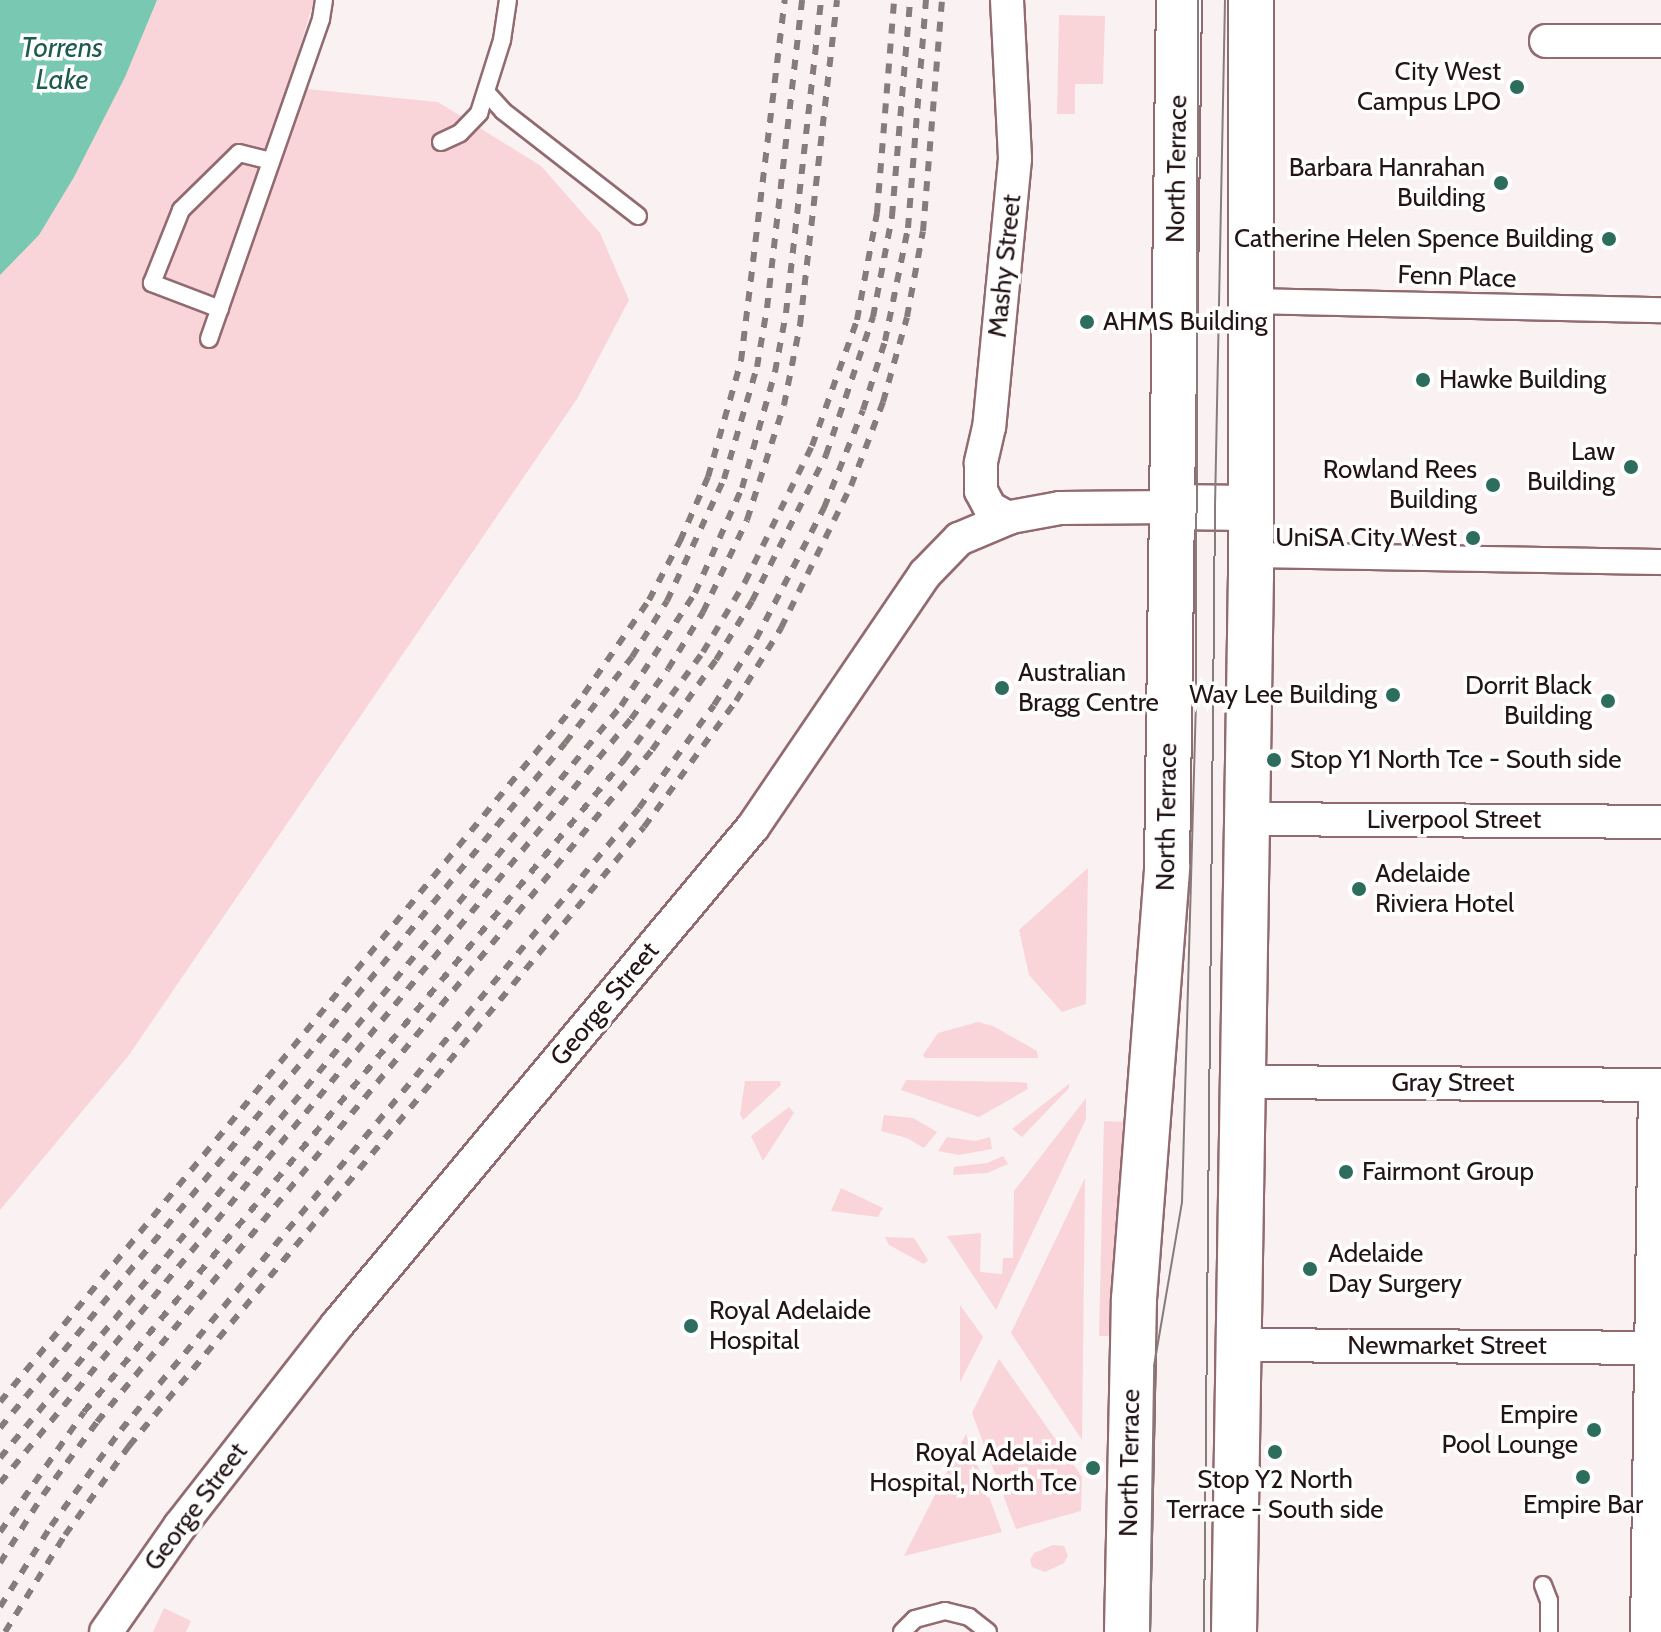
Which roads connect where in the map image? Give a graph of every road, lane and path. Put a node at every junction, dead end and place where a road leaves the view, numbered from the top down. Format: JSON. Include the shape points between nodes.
{"nodes":[{"id":1,"x":324,"y":0,"type":"edge"},
{"id":2,"x":508,"y":0,"type":"edge"},
{"id":3,"x":1007,"y":0,"type":"edge"},
{"id":4,"x":1179,"y":0,"type":"edge"},
{"id":5,"x":1251,"y":0,"type":"edge"},
{"id":6,"x":1546,"y":41,"type":"dead end"},
{"id":7,"x":1661,"y":41,"type":"edge"},
{"id":8,"x":487,"y":93,"type":"junction"},
{"id":9,"x":441,"y":142,"type":"dead end"},
{"id":10,"x":271,"y":161,"type":"junction"},
{"id":11,"x":638,"y":216,"type":"dead end"},
{"id":12,"x":1251,"y":301,"type":"junction"},
{"id":13,"x":220,"y":309,"type":"junction"},
{"id":14,"x":1661,"y":310,"type":"edge"},
{"id":15,"x":209,"y":339,"type":"dead end"},
{"id":16,"x":1171,"y":507,"type":"junction"},
{"id":17,"x":1250,"y":508,"type":"junction"},
{"id":18,"x":1008,"y":518,"type":"junction"},
{"id":19,"x":1251,"y":555,"type":"junction"},
{"id":20,"x":1661,"y":562,"type":"edge"},
{"id":21,"x":1248,"y":819,"type":"junction"},
{"id":22,"x":1661,"y":822,"type":"edge"},
{"id":23,"x":1244,"y":1082,"type":"junction"},
{"id":24,"x":1658,"y":1085,"type":"edge"},
{"id":25,"x":1241,"y":1345,"type":"junction"},
{"id":26,"x":1652,"y":1348,"type":"junction"},
{"id":27,"x":1655,"y":1552,"type":"edge"},
{"id":28,"x":1543,"y":1585,"type":"dead end"},
{"id":29,"x":106,"y":1632,"type":"edge"},
{"id":30,"x":902,"y":1632,"type":"edge"},
{"id":31,"x":988,"y":1632,"type":"edge"},
{"id":32,"x":1127,"y":1632,"type":"edge"},
{"id":33,"x":1234,"y":1632,"type":"edge"},
{"id":34,"x":1549,"y":1632,"type":"edge"},
{"id":35,"x":1647,"y":1632,"type":"edge"}],
"edges":[{"from":1,"to":10,"type":"lane"},
{"from":2,"to":8,"type":"lane"},
{"from":3,"to":18,"type":"street","name":"Mashy Street","via":[[1015,159],[981,491],[990,508]]},
{"from":4,"to":16,"type":"main road","name":"North Terrace"},
{"from":5,"to":12,"type":"main road"},
{"from":6,"to":7,"type":"street"},
{"from":8,"to":9,"type":"lane","via":[[473,122]]},
{"from":8,"to":11,"type":"lane"},
{"from":10,"to":13,"type":"lane"},
{"from":10,"to":13,"type":"lane","via":[[239,153],[181,210],[152,283]]},
{"from":12,"to":14,"type":"street","name":"Fenn Place"},
{"from":12,"to":17,"type":"main road"},
{"from":13,"to":15,"type":"lane"},
{"from":16,"to":17,"type":"main road"},
{"from":16,"to":18,"type":"street","name":"George Street","via":[[1060,508]]},
{"from":16,"to":32,"type":"main road","name":"North Terrace","via":[[1167,867],[1137,1247]]},
{"from":17,"to":19,"type":"main road"},
{"from":18,"to":29,"type":"street","name":"George Street","via":[[959,539],[925,574],[753,827],[337,1325],[180,1526]]},
{"from":19,"to":20,"type":"street"},
{"from":19,"to":21,"type":"main road"},
{"from":21,"to":22,"type":"street","name":"Liverpool Street"},
{"from":21,"to":23,"type":"main road"},
{"from":23,"to":24,"type":"street","name":"Gray Street"},
{"from":23,"to":25,"type":"main road"},
{"from":24,"to":26,"type":"street"},
{"from":25,"to":26,"type":"street","name":"Newmarket Street"},
{"from":25,"to":33,"type":"main road"},
{"from":26,"to":27,"type":"street"},
{"from":27,"to":35,"type":"street"},
{"from":28,"to":34,"type":"lane"},
{"from":30,"to":31,"type":"lane","via":[[915,1619],[945,1611],[969,1617]]}]}
